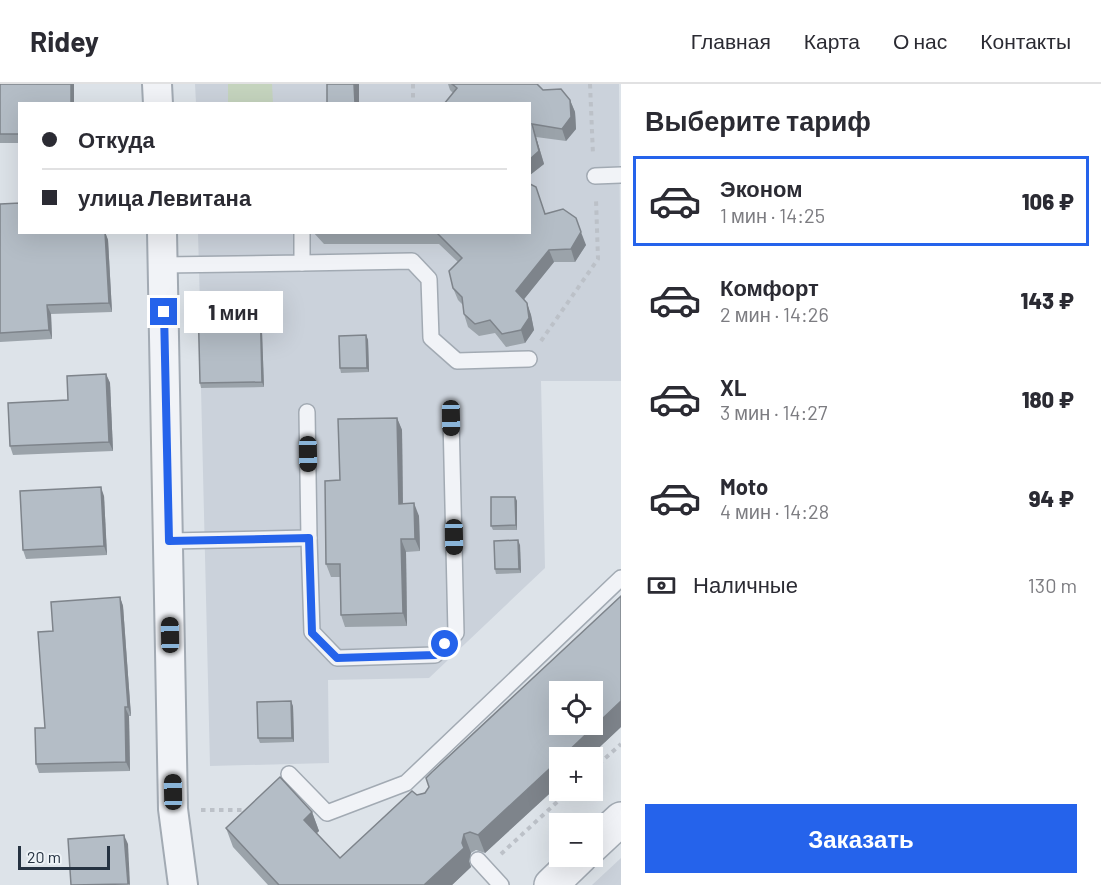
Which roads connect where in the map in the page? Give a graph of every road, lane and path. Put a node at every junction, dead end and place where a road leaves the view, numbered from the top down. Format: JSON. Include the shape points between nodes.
{"nodes":[{"id":1,"x":158,"y":84,"type":"edge"},
{"id":2,"x":413,"y":84,"type":"edge"},
{"id":3,"x":590,"y":84,"type":"edge"},
{"id":4,"x":158,"y":102,"type":"edge"},
{"id":5,"x":413,"y":102,"type":"edge"},
{"id":6,"x":621,"y":175,"type":"edge"},
{"id":7,"x":595,"y":176,"type":"junction"},
{"id":8,"x":162,"y":234,"type":"edge"},
{"id":9,"x":302,"y":234,"type":"edge"},
{"id":10,"x":303,"y":264,"type":"junction"},
{"id":11,"x":163,"y":266,"type":"junction"},
{"id":12,"x":529,"y":359,"type":"joint"},
{"id":13,"x":306,"y":412,"type":"dead end"},
{"id":14,"x":451,"y":418,"type":"dead end"},
{"id":15,"x":309,"y":538,"type":"junction"},
{"id":16,"x":169,"y":541,"type":"junction"},
{"id":17,"x":621,"y":578,"type":"edge"},
{"id":18,"x":621,"y":744,"type":"edge"},
{"id":19,"x":603,"y":760,"type":"edge"},
{"id":20,"x":289,"y":774,"type":"dead end"},
{"id":21,"x":406,"y":783,"type":"junction"},
{"id":22,"x":419,"y":797,"type":"edge"},
{"id":23,"x":557,"y":801,"type":"edge"},
{"id":24,"x":173,"y":809,"type":"junction"},
{"id":25,"x":250,"y":811,"type":"edge"},
{"id":26,"x":621,"y":819,"type":"edge"},
{"id":27,"x":603,"y":836,"type":"edge"},
{"id":28,"x":482,"y":864,"type":"joint"},
{"id":29,"x":570,"y":867,"type":"edge"},
{"id":30,"x":183,"y":885,"type":"edge"},
{"id":31,"x":501,"y":885,"type":"edge"},
{"id":32,"x":551,"y":885,"type":"edge"}],
"edges":[{"from":1,"to":4,"type":"street"},
{"from":2,"to":5,"type":"path"},
{"from":3,"to":7,"type":"path"},
{"from":6,"to":7,"type":"lane"},
{"from":7,"to":12,"type":"path","via":[[598,259]]},
{"from":8,"to":11,"type":"street"},
{"from":9,"to":10,"type":"lane"},
{"from":10,"to":11,"type":"lane"},
{"from":10,"to":12,"type":"lane","via":[[412,261],[429,279],[431,338],[457,361]]},
{"from":11,"to":16,"type":"street"},
{"from":13,"to":15,"type":"lane"},
{"from":14,"to":15,"type":"lane","via":[[456,633],[435,655],[337,658],[312,633]]},
{"from":15,"to":16,"type":"lane"},
{"from":16,"to":24,"type":"street"},
{"from":17,"to":21,"type":"lane"},
{"from":18,"to":19,"type":"path"},
{"from":20,"to":21,"type":"lane","via":[[327,813]]},
{"from":21,"to":22,"type":"lane"},
{"from":23,"to":28,"type":"path"},
{"from":24,"to":25,"type":"path"},
{"from":24,"to":30,"type":"street"},
{"from":26,"to":27,"type":"street"},
{"from":28,"to":31,"type":"lane"},
{"from":29,"to":32,"type":"street"}]}
